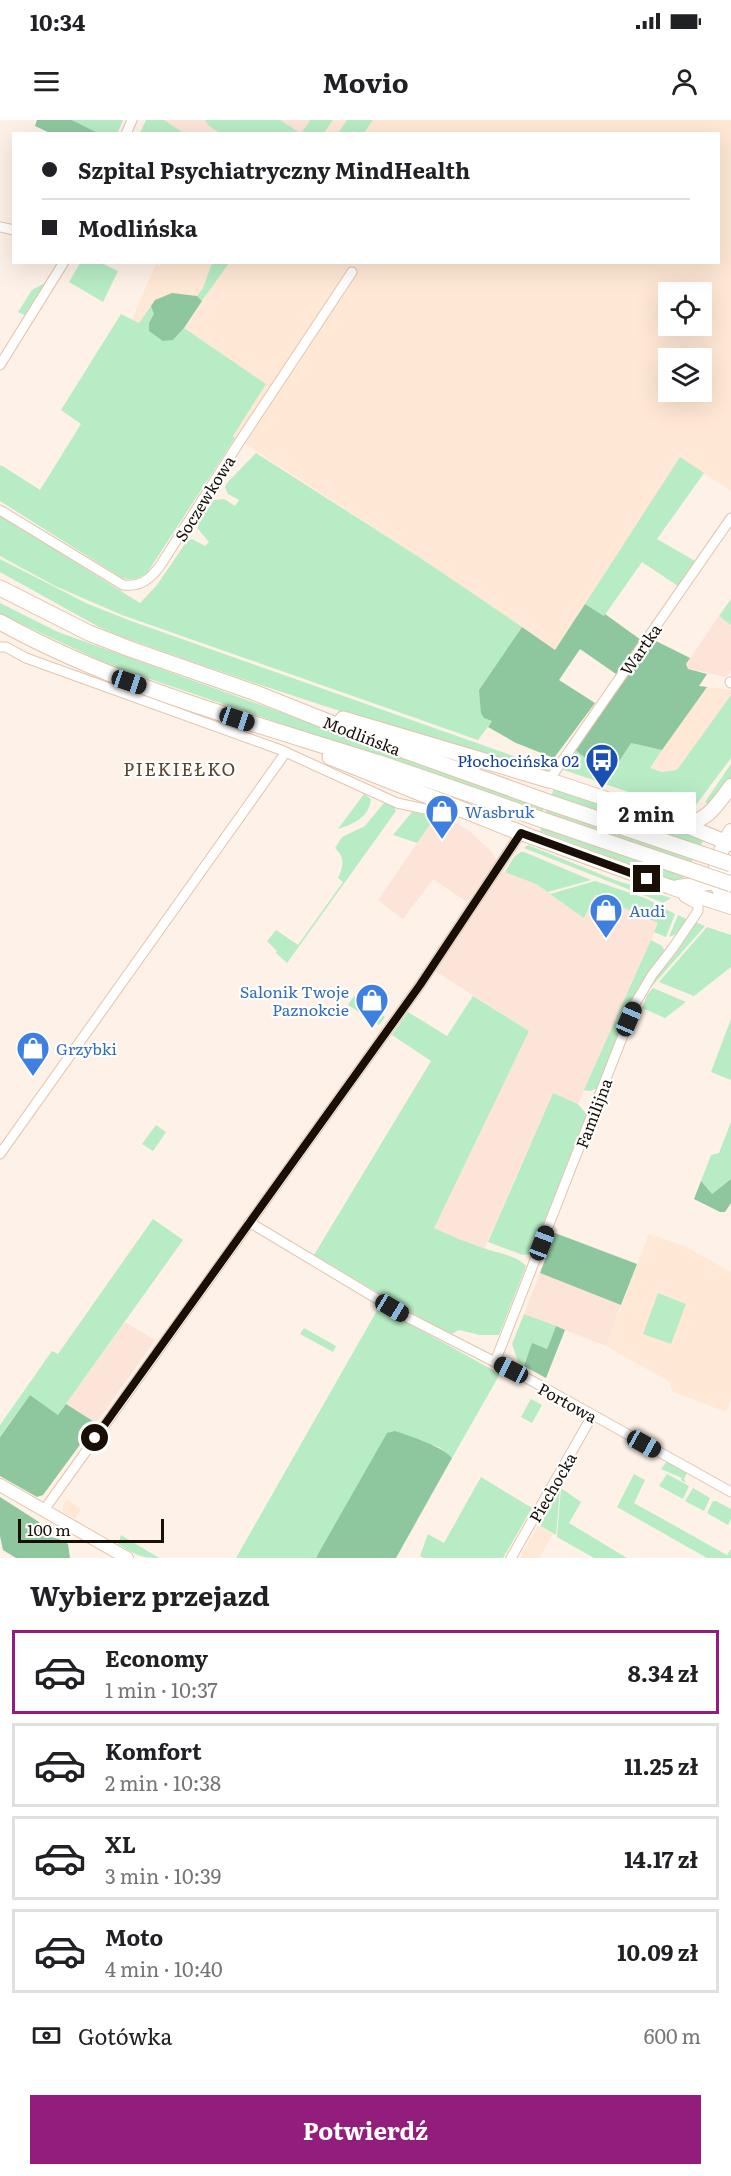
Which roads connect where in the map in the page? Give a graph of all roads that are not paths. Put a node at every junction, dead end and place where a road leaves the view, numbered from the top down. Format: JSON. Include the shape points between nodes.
{"nodes":[{"id":1,"x":63,"y":264,"type":"edge"},
{"id":2,"x":352,"y":272,"type":"dead end"},
{"id":3,"x":0,"y":365,"type":"edge"},
{"id":4,"x":0,"y":510,"type":"edge"},
{"id":5,"x":731,"y":518,"type":"edge"},
{"id":6,"x":0,"y":588,"type":"edge"},
{"id":7,"x":5,"y":625,"type":"edge"},
{"id":8,"x":0,"y":647,"type":"edge"},
{"id":9,"x":253,"y":692,"type":"junction"},
{"id":10,"x":275,"y":732,"type":"junction"},
{"id":11,"x":286,"y":752,"type":"junction"},
{"id":12,"x":549,"y":780,"type":"junction"},
{"id":13,"x":731,"y":786,"type":"edge"},
{"id":14,"x":439,"y":812,"type":"dead end"},
{"id":15,"x":679,"y":824,"type":"junction"},
{"id":16,"x":521,"y":833,"type":"junction"},
{"id":17,"x":729,"y":838,"type":"edge"},
{"id":18,"x":731,"y":867,"type":"edge"},
{"id":19,"x":724,"y":883,"type":"edge"},
{"id":20,"x":670,"y":887,"type":"junction"},
{"id":21,"x":731,"y":905,"type":"edge"},
{"id":22,"x":0,"y":1154,"type":"edge"},
{"id":23,"x":249,"y":1222,"type":"junction"},
{"id":24,"x":495,"y":1362,"type":"junction"},
{"id":25,"x":592,"y":1416,"type":"junction"},
{"id":26,"x":0,"y":1485,"type":"edge"},
{"id":27,"x":731,"y":1492,"type":"edge"},
{"id":28,"x":44,"y":1510,"type":"junction"},
{"id":29,"x":128,"y":1558,"type":"edge"},
{"id":30,"x":511,"y":1558,"type":"edge"}],
"edges":[{"from":1,"to":3,"type":"street"},
{"from":2,"to":4,"type":"street","name":"Soczewkowa","via":[[149,579],[134,586],[123,585]]},
{"from":5,"to":12,"type":"street","name":"Wartka"},
{"from":6,"to":9,"type":"main road","name":"Modlińska","via":[[89,633]]},
{"from":7,"to":8,"type":"street"},
{"from":7,"to":10,"type":"main road","name":"Modlińska","via":[[129,682]]},
{"from":8,"to":11,"type":"street"},
{"from":9,"to":12,"type":"main road"},
{"from":9,"to":18,"type":"main road","name":"Modlińska","bridge":true,"via":[[361,735]]},
{"from":10,"to":16,"type":"main road"},
{"from":10,"to":19,"type":"main road","name":"Modlińska","bridge":true,"via":[[379,763]]},
{"from":11,"to":14,"type":"street","via":[[397,803]]},
{"from":11,"to":22,"type":"street"},
{"from":12,"to":15,"type":"main road"},
{"from":13,"to":15,"type":"main road","via":[[705,818]]},
{"from":15,"to":17,"type":"main road"},
{"from":16,"to":20,"type":"main road"},
{"from":16,"to":23,"type":"street","via":[[420,985]]},
{"from":17,"to":19,"type":"main road","via":[[715,868]]},
{"from":18,"to":19,"type":"main road"},
{"from":19,"to":20,"type":"main road"},
{"from":19,"to":21,"type":"main road","via":[[724,897]]},
{"from":20,"to":21,"type":"main road"},
{"from":20,"to":24,"type":"street","name":"Familijna","via":[[698,905],[698,911],[636,1002]]},
{"from":23,"to":24,"type":"street","name":"Portowa","via":[[409,1318]]},
{"from":23,"to":28,"type":"street"},
{"from":24,"to":25,"type":"street","name":"Portowa"},
{"from":25,"to":27,"type":"street","name":"Portowa"},
{"from":25,"to":30,"type":"street","name":"Piechocka"},
{"from":26,"to":28,"type":"street"},
{"from":28,"to":29,"type":"street"}]}
